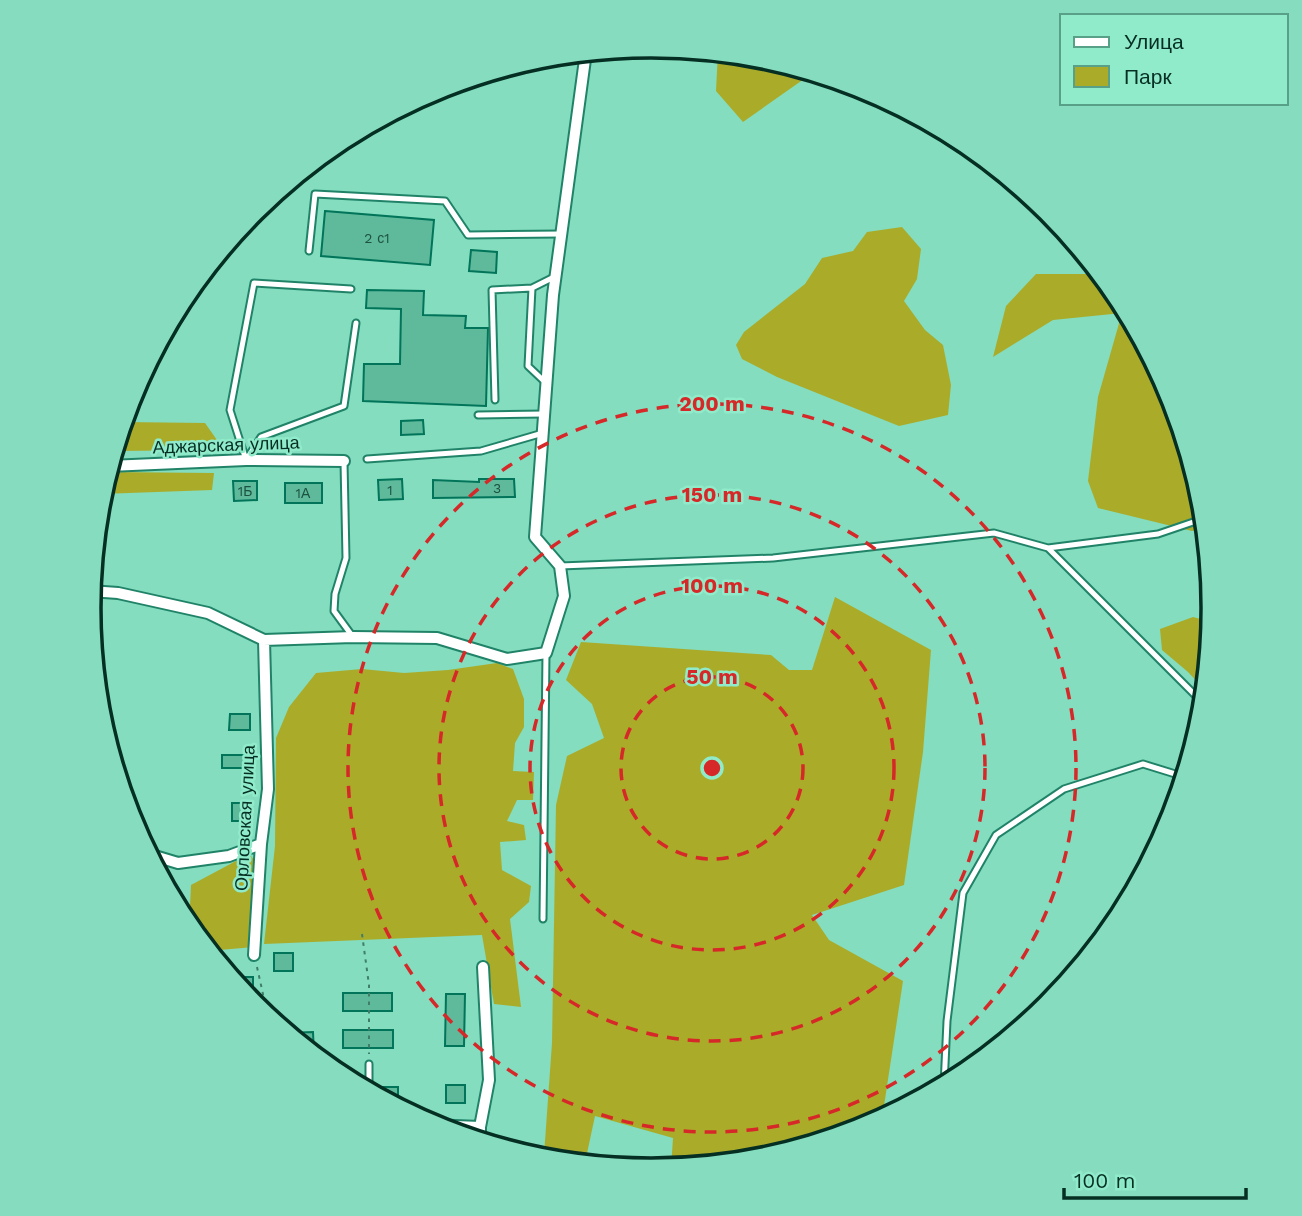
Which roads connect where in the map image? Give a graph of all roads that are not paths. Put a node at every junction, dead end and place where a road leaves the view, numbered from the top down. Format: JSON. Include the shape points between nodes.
{"nodes":[{"id":1,"x":585,"y":62,"type":"edge"},
{"id":2,"x":561,"y":234,"type":"junction"},
{"id":3,"x":309,"y":251,"type":"dead end"},
{"id":4,"x":556,"y":276,"type":"junction"},
{"id":5,"x":532,"y":288,"type":"junction"},
{"id":6,"x":351,"y":289,"type":"dead end"},
{"id":7,"x":356,"y":323,"type":"dead end"},
{"id":8,"x":547,"y":384,"type":"junction"},
{"id":9,"x":495,"y":400,"type":"dead end"},
{"id":10,"x":544,"y":414,"type":"junction"},
{"id":11,"x":478,"y":415,"type":"dead end"},
{"id":12,"x":543,"y":433,"type":"junction"},
{"id":13,"x":367,"y":459,"type":"dead end"},
{"id":14,"x":246,"y":460,"type":"junction"},
{"id":15,"x":344,"y":461,"type":"joint"},
{"id":16,"x":119,"y":466,"type":"edge"},
{"id":17,"x":1195,"y":522,"type":"edge"},
{"id":18,"x":1048,"y":548,"type":"junction"},
{"id":19,"x":560,"y":566,"type":"junction"},
{"id":20,"x":101,"y":592,"type":"edge"},
{"id":21,"x":353,"y":637,"type":"junction"},
{"id":22,"x":264,"y":640,"type":"junction"},
{"id":23,"x":546,"y":653,"type":"junction"},
{"id":24,"x":1195,"y":695,"type":"edge"},
{"id":25,"x":1175,"y":774,"type":"edge"},
{"id":26,"x":261,"y":844,"type":"junction"},
{"id":27,"x":161,"y":858,"type":"edge"},
{"id":28,"x":543,"y":919,"type":"dead end"},
{"id":29,"x":254,"y":955,"type":"road end"},
{"id":30,"x":483,"y":967,"type":"dead end"},
{"id":31,"x":369,"y":1064,"type":"road end"},
{"id":32,"x":945,"y":1074,"type":"edge"},
{"id":33,"x":369,"y":1081,"type":"edge"},
{"id":34,"x":467,"y":1126,"type":"edge"},
{"id":35,"x":480,"y":1127,"type":"junction"},
{"id":36,"x":480,"y":1131,"type":"edge"}],
"edges":[{"from":1,"to":2,"type":"street"},
{"from":2,"to":3,"type":"lane","via":[[468,235],[445,201],[315,194]]},
{"from":2,"to":4,"type":"street"},
{"from":4,"to":5,"type":"lane"},
{"from":4,"to":8,"type":"street"},
{"from":5,"to":8,"type":"lane","via":[[528,366]]},
{"from":5,"to":9,"type":"lane","via":[[492,290]]},
{"from":6,"to":14,"type":"lane","via":[[254,284],[230,410]]},
{"from":7,"to":14,"type":"lane","via":[[344,406],[261,438]]},
{"from":8,"to":10,"type":"street"},
{"from":10,"to":11,"type":"lane"},
{"from":10,"to":12,"type":"street"},
{"from":12,"to":13,"type":"lane","via":[[481,451]]},
{"from":12,"to":19,"type":"street","via":[[535,537]]},
{"from":14,"to":15,"type":"street","name":"Аджарская улица"},
{"from":14,"to":16,"type":"street","name":"Аджарская улица"},
{"from":15,"to":21,"type":"lane","via":[[346,558],[334,611]]},
{"from":17,"to":18,"type":"lane","via":[[1158,534]]},
{"from":18,"to":19,"type":"lane","via":[[994,533],[773,558]]},
{"from":18,"to":24,"type":"lane"},
{"from":19,"to":23,"type":"street","via":[[564,596]]},
{"from":20,"to":22,"type":"street","via":[[208,613]]},
{"from":21,"to":22,"type":"street"},
{"from":21,"to":23,"type":"street","via":[[437,638],[507,659]]},
{"from":22,"to":26,"type":"street","name":"Орловская улица","via":[[268,789]]},
{"from":23,"to":28,"type":"lane"},
{"from":25,"to":32,"type":"lane","via":[[1143,764],[1064,789],[996,835],[963,893]]},
{"from":26,"to":27,"type":"street","via":[[229,856],[178,863]]},
{"from":26,"to":29,"type":"street","name":"Орловская улица"},
{"from":30,"to":35,"type":"street","via":[[489,1080]]},
{"from":31,"to":33,"type":"lane"},
{"from":34,"to":35,"type":"street"},
{"from":35,"to":36,"type":"street"}]}
